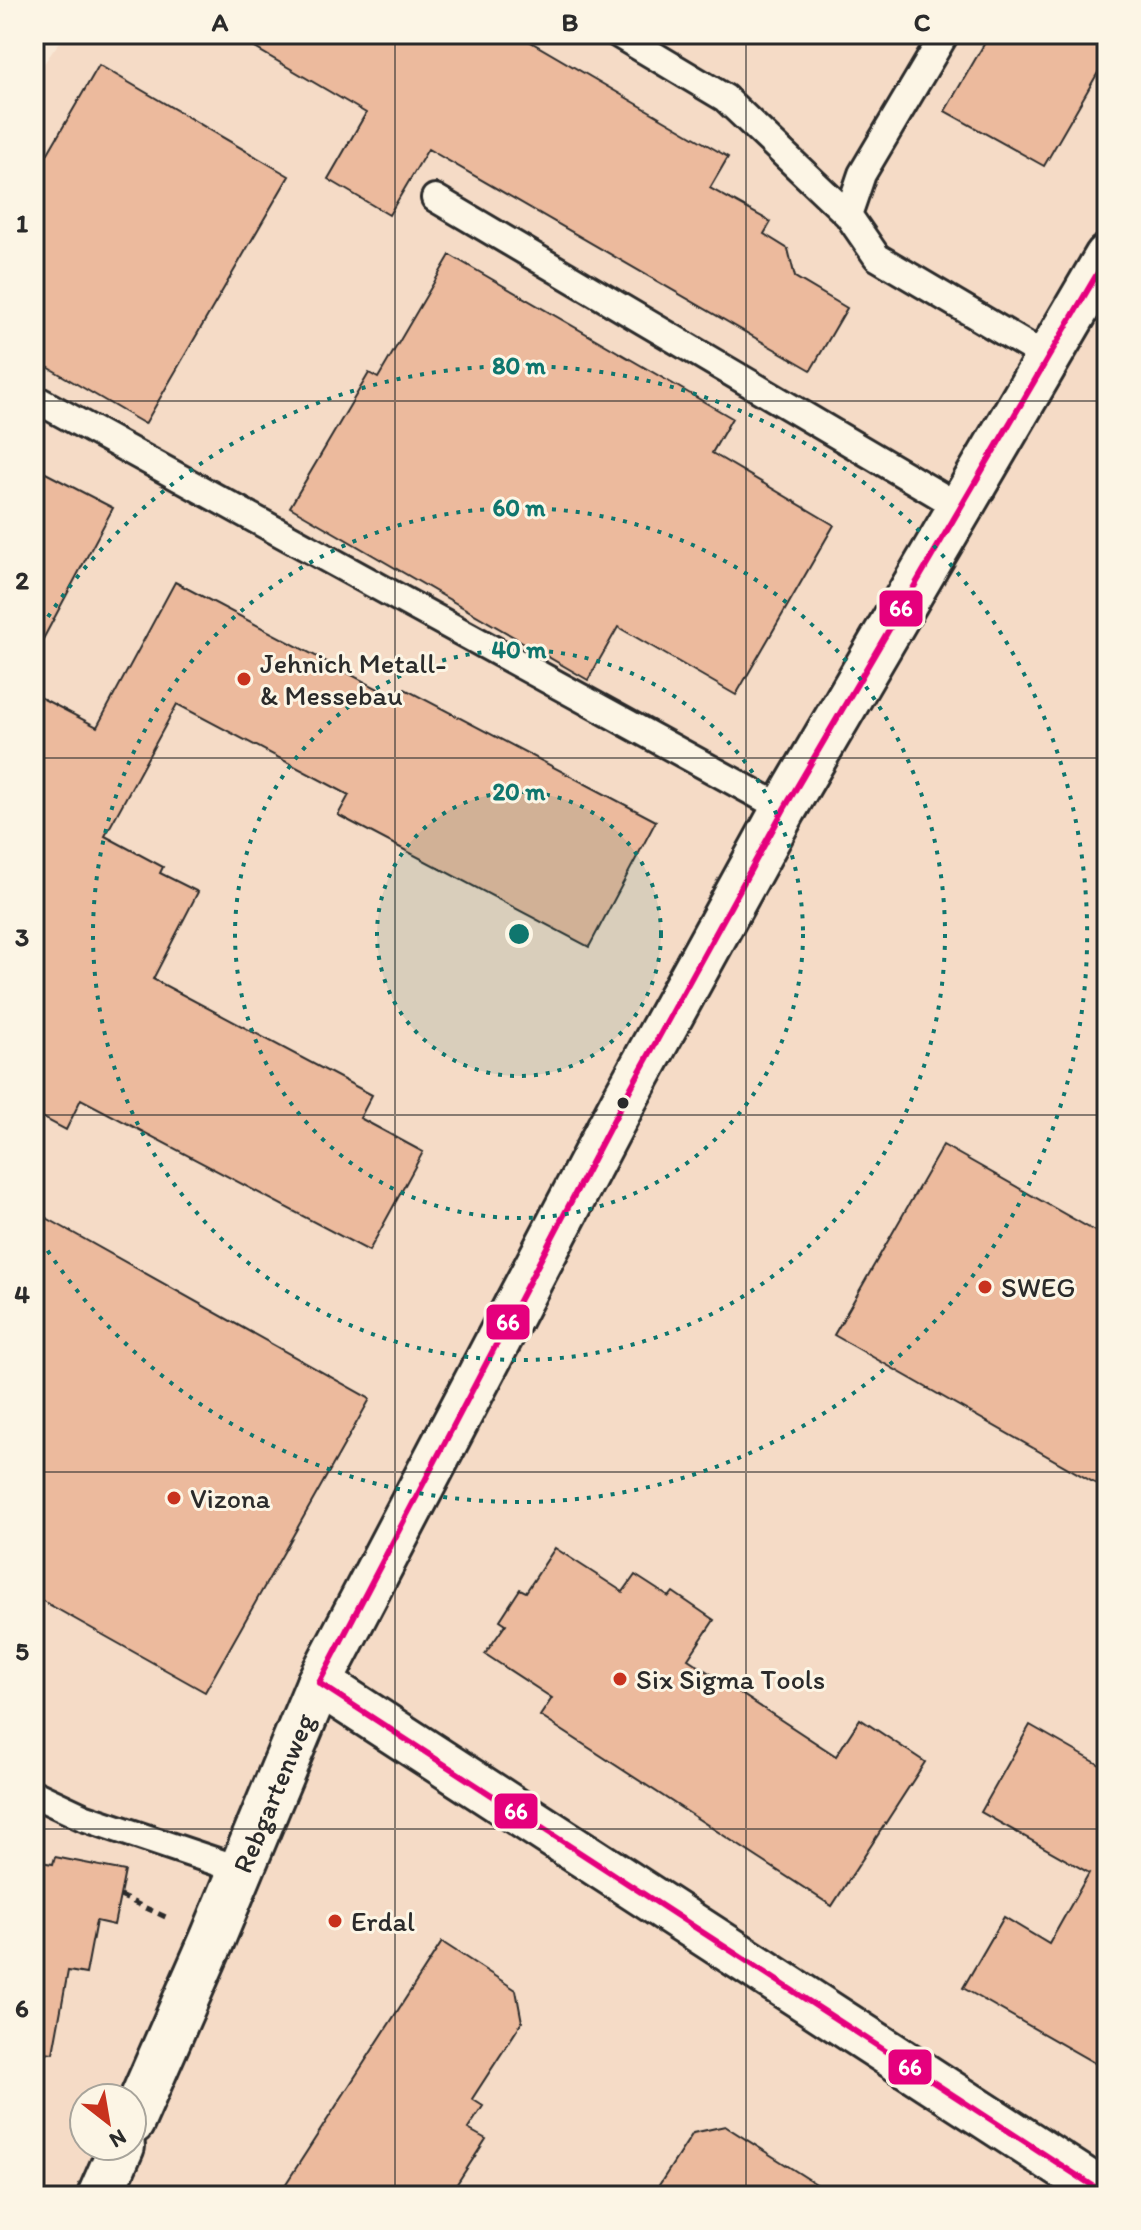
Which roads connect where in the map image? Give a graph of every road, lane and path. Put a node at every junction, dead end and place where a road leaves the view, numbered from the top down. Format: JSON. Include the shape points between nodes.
{"nodes":[{"id":1,"x":618,"y":34,"type":"edge"},
{"id":2,"x":945,"y":34,"type":"edge"},
{"id":3,"x":435,"y":198,"type":"dead end"},
{"id":4,"x":848,"y":215,"type":"junction"},
{"id":5,"x":1107,"y":257,"type":"edge"},
{"id":6,"x":1048,"y":358,"type":"junction"},
{"id":7,"x":34,"y":398,"type":"edge"},
{"id":8,"x":961,"y":508,"type":"junction"},
{"id":9,"x":784,"y":809,"type":"junction"},
{"id":10,"x":319,"y":1683,"type":"junction"},
{"id":11,"x":34,"y":1794,"type":"edge"},
{"id":12,"x":241,"y":1870,"type":"junction"},
{"id":13,"x":120,"y":1896,"type":"dead end"},
{"id":14,"x":212,"y":1940,"type":"junction"},
{"id":15,"x":148,"y":2086,"type":"edge"},
{"id":16,"x":115,"y":2162,"type":"edge"},
{"id":17,"x":1107,"y":2195,"type":"edge"},
{"id":18,"x":100,"y":2196,"type":"edge"}],
"edges":[{"from":1,"to":4,"type":"lane","via":[[725,98]]},
{"from":2,"to":4,"type":"lane","via":[[862,174]]},
{"from":3,"to":8,"type":"lane"},
{"from":4,"to":6,"type":"lane","via":[[877,257]]},
{"from":5,"to":6,"type":"street","name":"Rebgartenweg"},
{"from":6,"to":8,"type":"street","name":"Rebgartenweg"},
{"from":7,"to":9,"type":"lane"},
{"from":8,"to":9,"type":"street","name":"Rebgartenweg"},
{"from":9,"to":10,"type":"street","name":"Rebgartenweg","via":[[622,1104]]},
{"from":10,"to":12,"type":"street","name":"Rebgartenweg"},
{"from":10,"to":17,"type":"street"},
{"from":11,"to":12,"type":"lane","via":[[83,1817]]},
{"from":12,"to":14,"type":"street","name":"Rebgartenweg"},
{"from":13,"to":14,"type":"path"},
{"from":14,"to":15,"type":"street","name":"Rebgartenweg"},
{"from":16,"to":18,"type":"street"}]}
